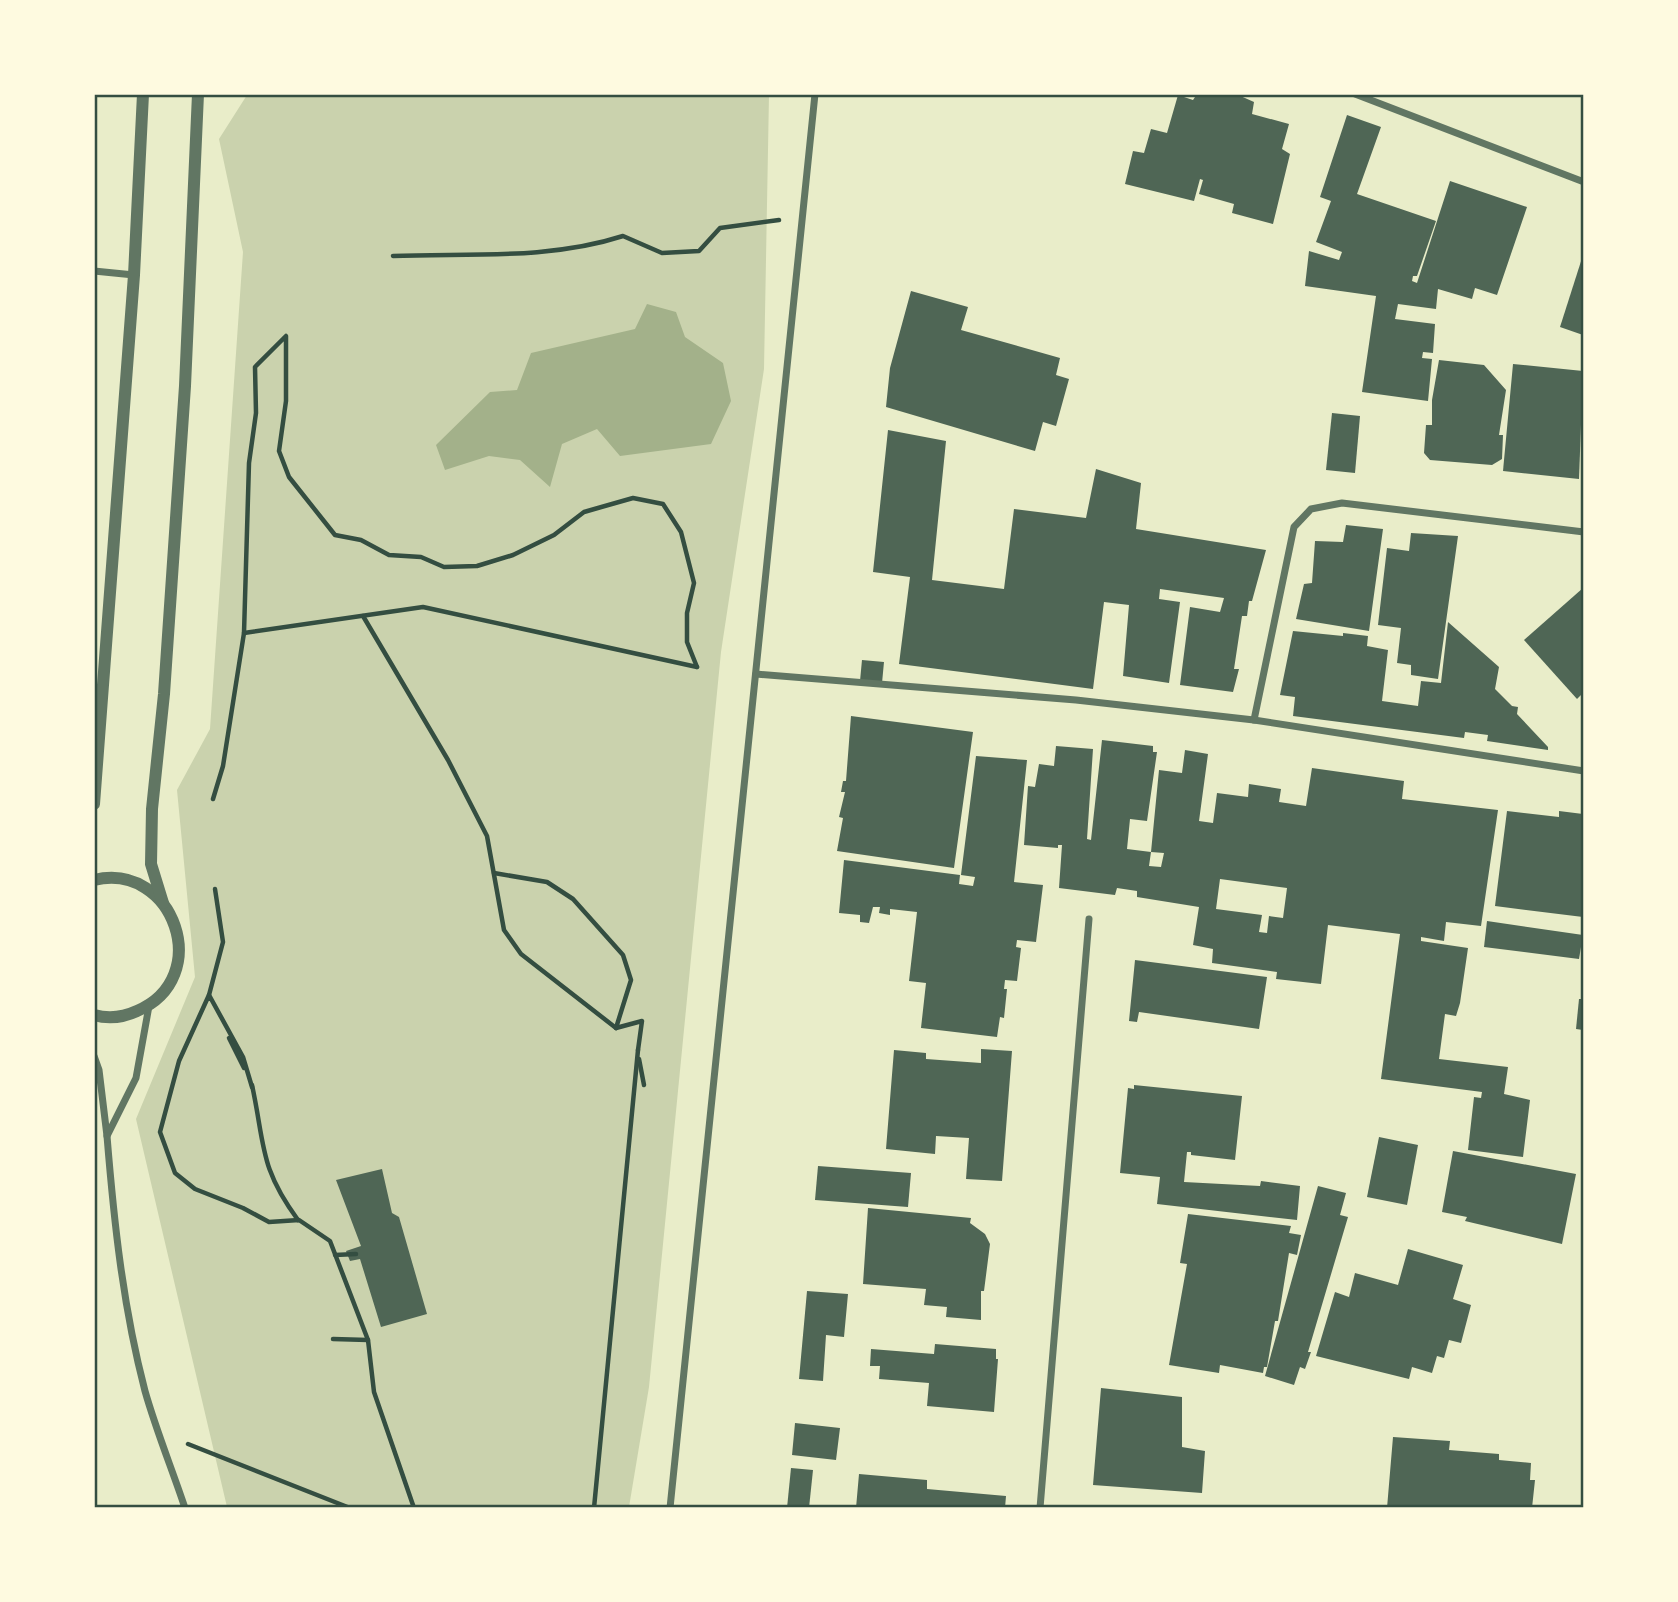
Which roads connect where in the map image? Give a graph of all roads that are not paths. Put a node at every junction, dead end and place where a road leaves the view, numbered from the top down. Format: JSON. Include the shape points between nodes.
{"nodes":[{"id":1,"x":143,"y":94,"type":"edge"},
{"id":2,"x":198,"y":94,"type":"edge"},
{"id":3,"x":814,"y":94,"type":"edge"},
{"id":4,"x":1355,"y":94,"type":"edge"},
{"id":5,"x":1584,"y":183,"type":"edge"},
{"id":6,"x":94,"y":271,"type":"edge"},
{"id":7,"x":134,"y":275,"type":"junction"},
{"id":8,"x":1584,"y":532,"type":"edge"},
{"id":9,"x":756,"y":674,"type":"junction"},
{"id":10,"x":1254,"y":720,"type":"junction"},
{"id":11,"x":1584,"y":771,"type":"edge"},
{"id":12,"x":94,"y":804,"type":"edge"},
{"id":13,"x":94,"y":880,"type":"edge"},
{"id":14,"x":163,"y":903,"type":"junction"},
{"id":15,"x":1089,"y":919,"type":"dead end"},
{"id":16,"x":149,"y":1006,"type":"junction"},
{"id":17,"x":94,"y":1015,"type":"edge"},
{"id":18,"x":94,"y":1056,"type":"edge"},
{"id":19,"x":107,"y":1136,"type":"junction"},
{"id":20,"x":186,"y":1507,"type":"edge"},
{"id":21,"x":670,"y":1507,"type":"edge"},
{"id":22,"x":1040,"y":1507,"type":"edge"}],
"edges":[{"from":1,"to":7,"type":"street"},
{"from":2,"to":14,"type":"street","via":[[185,386],[152,809],[151,864]]},
{"from":3,"to":9,"type":"street"},
{"from":4,"to":5,"type":"street"},
{"from":6,"to":7,"type":"street"},
{"from":7,"to":12,"type":"street"},
{"from":8,"to":10,"type":"street","via":[[1342,503],[1311,509],[1294,527]]},
{"from":9,"to":10,"type":"street","via":[[1076,700]]},
{"from":9,"to":21,"type":"street"},
{"from":10,"to":11,"type":"street"},
{"from":13,"to":14,"type":"street","via":[[122,879],[145,887]]},
{"from":14,"to":16,"type":"street","via":[[175,923],[180,946],[177,969],[167,990]]},
{"from":15,"to":22,"type":"street"},
{"from":16,"to":17,"type":"street","via":[[127,1016]]},
{"from":16,"to":19,"type":"street","via":[[136,1078]]},
{"from":18,"to":19,"type":"street"},
{"from":19,"to":20,"type":"street","via":[[115,1237],[131,1331],[146,1392]]}]}
